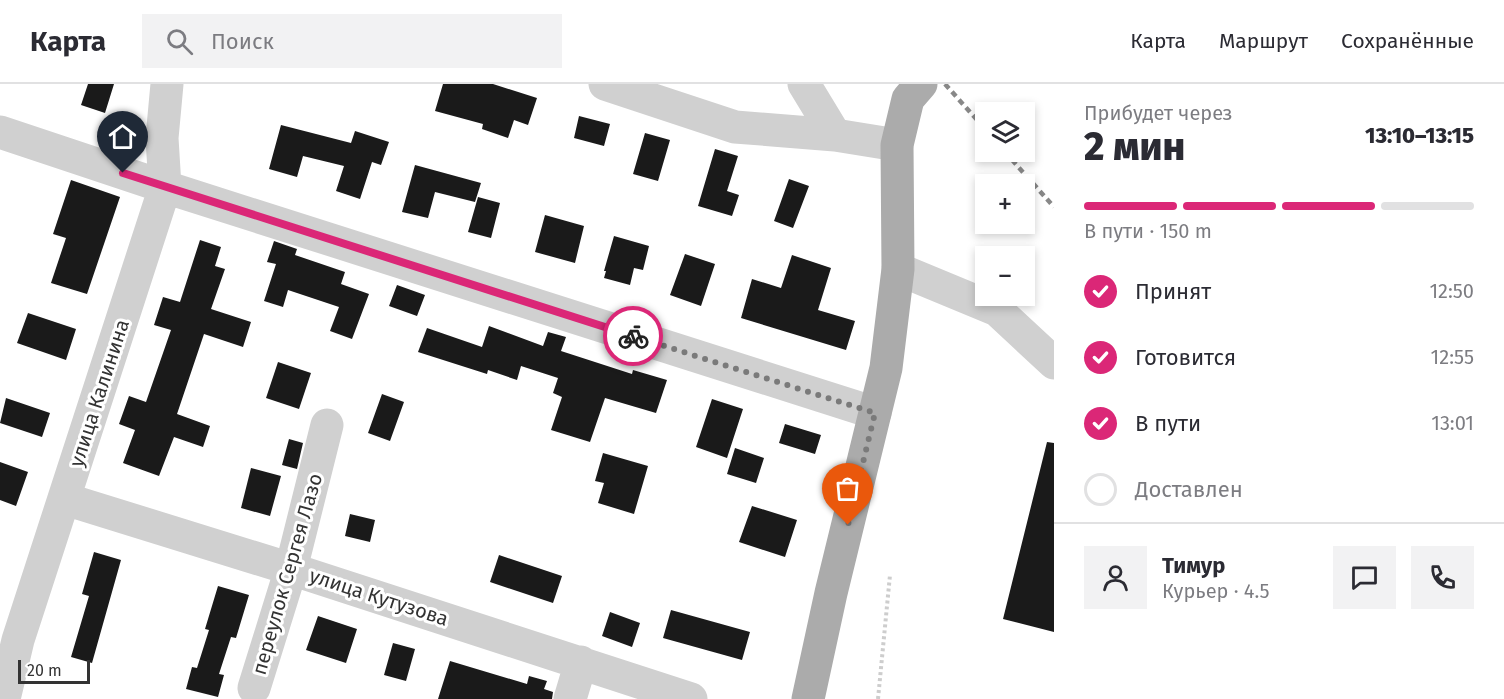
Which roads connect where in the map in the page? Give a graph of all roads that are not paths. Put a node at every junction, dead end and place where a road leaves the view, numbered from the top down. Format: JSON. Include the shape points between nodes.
{"nodes":[{"id":1,"x":167,"y":84,"type":"edge"},
{"id":2,"x":604,"y":84,"type":"edge"},
{"id":3,"x":804,"y":84,"type":"edge"},
{"id":4,"x":921,"y":84,"type":"edge"},
{"id":5,"x":0,"y":132,"type":"edge"},
{"id":6,"x":835,"y":135,"type":"junction"},
{"id":7,"x":897,"y":145,"type":"junction"},
{"id":8,"x":165,"y":187,"type":"junction"},
{"id":9,"x":898,"y":269,"type":"junction"},
{"id":10,"x":1054,"y":363,"type":"edge"},
{"id":11,"x":875,"y":413,"type":"junction"},
{"id":12,"x":327,"y":425,"type":"dead end"},
{"id":13,"x":65,"y":499,"type":"junction"},
{"id":14,"x":291,"y":569,"type":"junction"},
{"id":15,"x":9,"y":638,"type":"edge"},
{"id":16,"x":581,"y":662,"type":"junction"},
{"id":17,"x":254,"y":688,"type":"dead end"},
{"id":18,"x":4,"y":699,"type":"edge"},
{"id":19,"x":570,"y":699,"type":"edge"},
{"id":20,"x":691,"y":699,"type":"edge"},
{"id":21,"x":808,"y":699,"type":"edge"}],
"edges":[{"from":1,"to":8,"type":"street","name":"улица Калинина","via":[[162,138]]},
{"from":2,"to":6,"type":"street","via":[[735,126]]},
{"from":3,"to":6,"type":"street"},
{"from":4,"to":7,"type":"main road","via":[[908,99]]},
{"from":5,"to":8,"type":"street"},
{"from":6,"to":7,"type":"street"},
{"from":7,"to":9,"type":"main road"},
{"from":8,"to":11,"type":"street"},
{"from":8,"to":13,"type":"street","name":"улица Калинина"},
{"from":9,"to":10,"type":"street","via":[[997,310]]},
{"from":9,"to":11,"type":"main road","via":[[886,368]]},
{"from":11,"to":21,"type":"main road"},
{"from":12,"to":14,"type":"street","name":"переулок Сергея Лазо"},
{"from":13,"to":14,"type":"street","name":"улица Кутузова"},
{"from":13,"to":15,"type":"street","name":"улица Калинина"},
{"from":14,"to":16,"type":"street","name":"улица Кутузова"},
{"from":14,"to":17,"type":"street","name":"переулок Сергея Лазо"},
{"from":15,"to":18,"type":"street","name":"улица Калинина"},
{"from":16,"to":19,"type":"street"},
{"from":16,"to":20,"type":"street","name":"улица Кутузова"}]}
